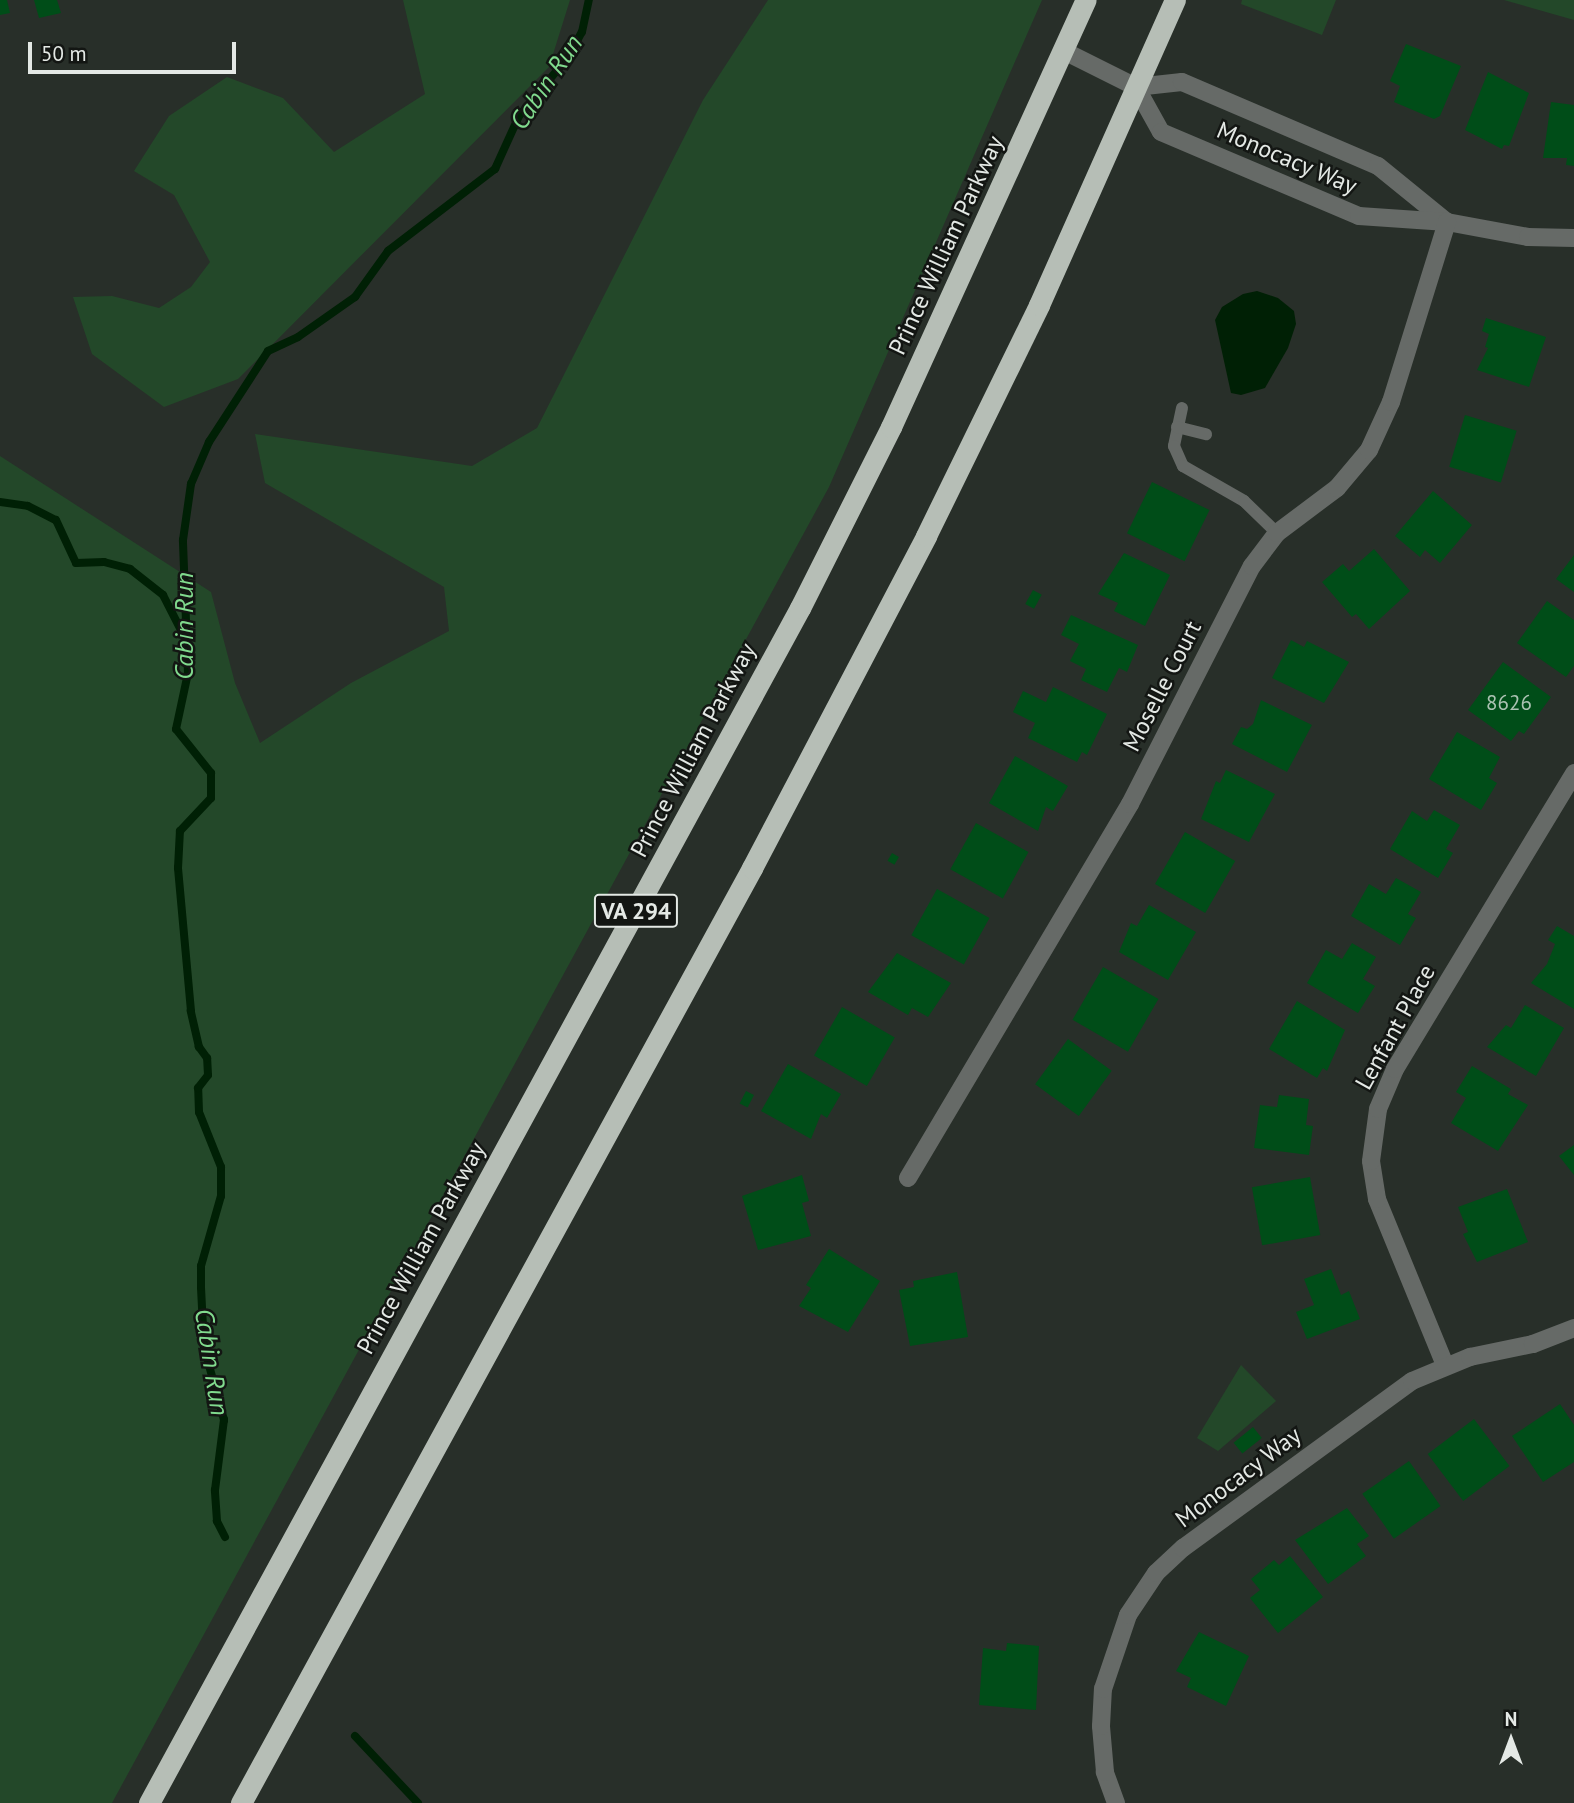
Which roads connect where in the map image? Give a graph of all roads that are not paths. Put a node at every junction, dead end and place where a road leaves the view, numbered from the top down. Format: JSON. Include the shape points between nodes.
{"nodes":[{"id":1,"x":1086,"y":0,"type":"edge"},
{"id":2,"x":1175,"y":0,"type":"edge"},
{"id":3,"x":1064,"y":51,"type":"junction"},
{"id":4,"x":1136,"y":88,"type":"junction"},
{"id":5,"x":1447,"y":222,"type":"junction"},
{"id":6,"x":1574,"y":238,"type":"edge"},
{"id":7,"x":1182,"y":408,"type":"dead end"},
{"id":8,"x":1177,"y":427,"type":"junction"},
{"id":9,"x":1206,"y":434,"type":"dead end"},
{"id":10,"x":1276,"y":533,"type":"junction"},
{"id":11,"x":1574,"y":773,"type":"edge"},
{"id":12,"x":908,"y":1178,"type":"dead end"},
{"id":13,"x":1574,"y":1328,"type":"edge"},
{"id":14,"x":1445,"y":1365,"type":"junction"},
{"id":15,"x":149,"y":1803,"type":"edge"},
{"id":16,"x":241,"y":1803,"type":"edge"},
{"id":17,"x":1116,"y":1803,"type":"edge"}],
"edges":[{"from":1,"to":3,"type":"highway","name":"Prince William Parkway","number":"VA 294"},
{"from":2,"to":4,"type":"highway","number":"VA 294"},
{"from":3,"to":4,"type":"street"},
{"from":3,"to":15,"type":"highway","name":"Prince William Parkway","number":"VA 294","via":[[891,427],[800,608]]},
{"from":4,"to":5,"type":"street","name":"Monocacy Way","via":[[1181,82],[1378,166]]},
{"from":4,"to":5,"type":"street","name":"Monocacy Way","via":[[1161,132],[1359,216]]},
{"from":4,"to":16,"type":"highway","number":"VA 294","via":[[1039,305],[907,573],[746,880]]},
{"from":5,"to":6,"type":"street","name":"Monocacy Way","via":[[1528,237]]},
{"from":5,"to":10,"type":"street","name":"Moselle Court","via":[[1391,402],[1369,450],[1337,488]]},
{"from":7,"to":8,"type":"lane"},
{"from":8,"to":9,"type":"lane"},
{"from":8,"to":10,"type":"lane","via":[[1174,446],[1183,466],[1244,501]]},
{"from":10,"to":12,"type":"street","name":"Moselle Court","via":[[1239,589],[1130,804]]},
{"from":11,"to":14,"type":"street","name":"Lenfant Place","via":[[1395,1069],[1378,1109],[1371,1161],[1377,1199]]},
{"from":13,"to":14,"type":"street","name":"Monocacy Way","via":[[1553,1338]]},
{"from":14,"to":17,"type":"street","name":"Monocacy Way","via":[[1376,1404],[1156,1573],[1128,1615],[1104,1689],[1105,1772]]}]}
